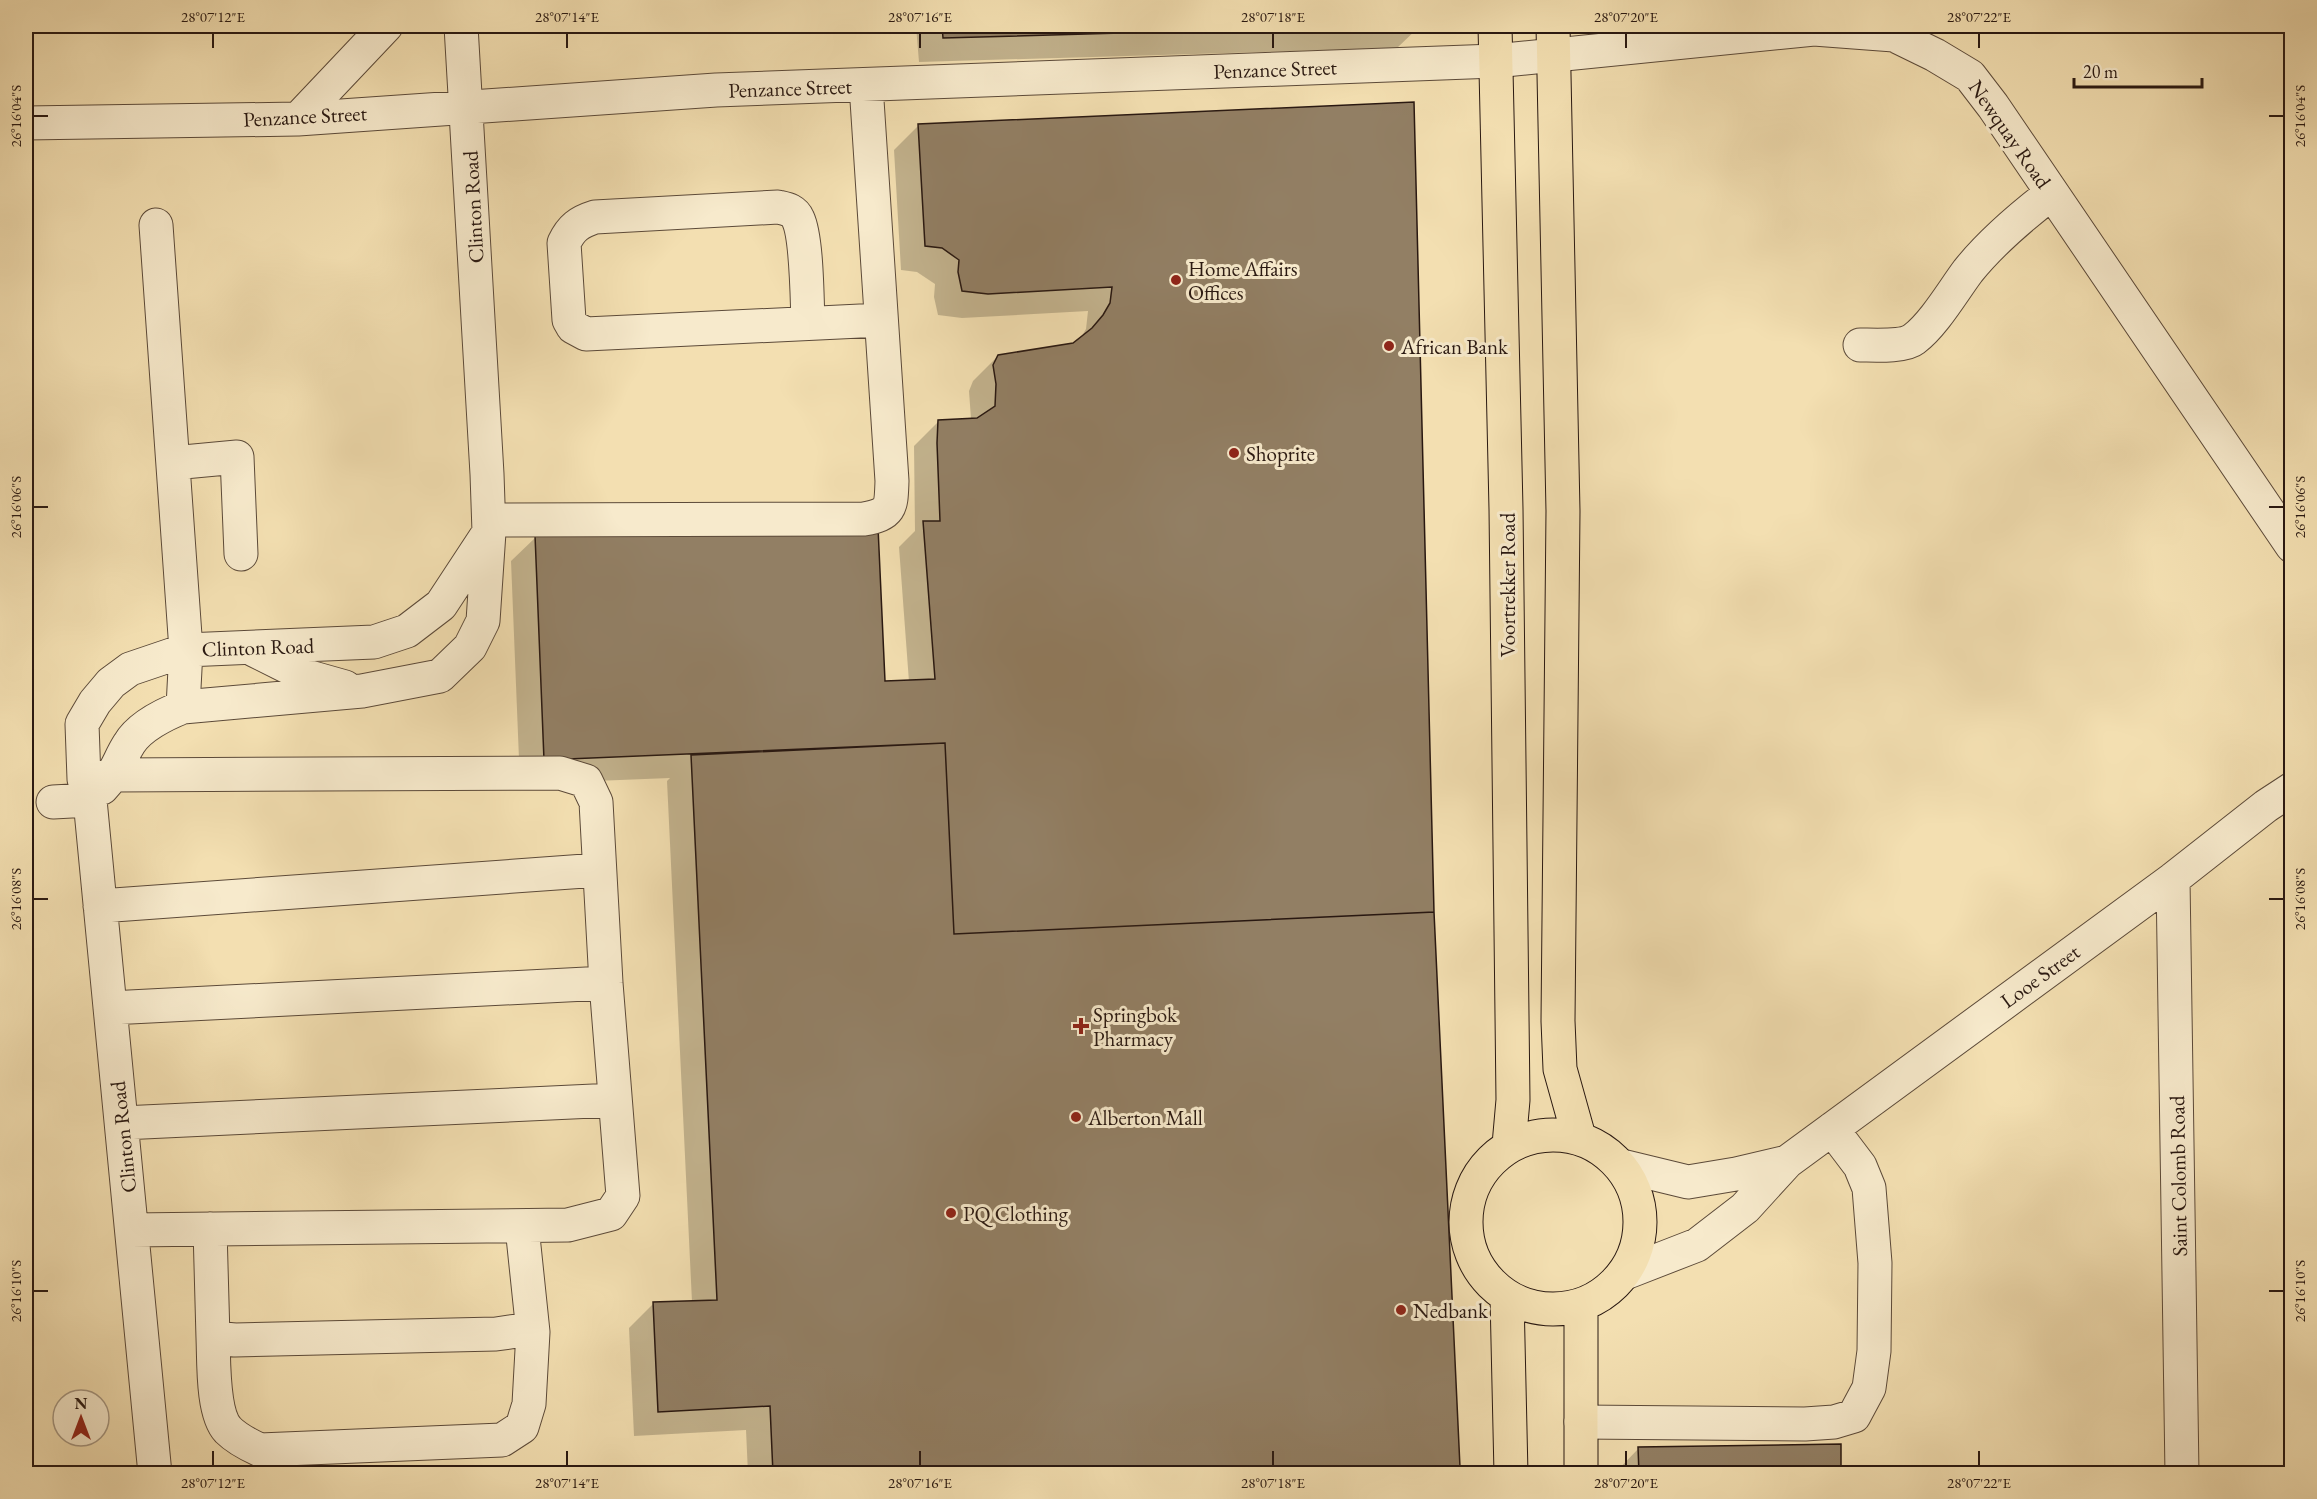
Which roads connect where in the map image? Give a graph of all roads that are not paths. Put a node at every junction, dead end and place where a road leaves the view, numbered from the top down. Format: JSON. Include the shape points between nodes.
{"nodes":[{"id":1,"x":386,"y":26,"type":"edge"},
{"id":2,"x":461,"y":26,"type":"edge"},
{"id":3,"x":1495,"y":26,"type":"edge"},
{"id":4,"x":1554,"y":40,"type":"edge"},
{"id":5,"x":1496,"y":61,"type":"junction"},
{"id":6,"x":866,"y":86,"type":"junction"},
{"id":7,"x":468,"y":107,"type":"junction"},
{"id":8,"x":298,"y":119,"type":"junction"},
{"id":9,"x":26,"y":123,"type":"edge"},
{"id":10,"x":2052,"y":193,"type":"junction"},
{"id":11,"x":156,"y":225,"type":"dead end"},
{"id":12,"x":881,"y":320,"type":"junction"},
{"id":13,"x":808,"y":323,"type":"junction"},
{"id":14,"x":1860,"y":345,"type":"dead end"},
{"id":15,"x":173,"y":463,"type":"junction"},
{"id":16,"x":489,"y":526,"type":"junction"},
{"id":17,"x":2292,"y":546,"type":"edge"},
{"id":18,"x":241,"y":554,"type":"dead end"},
{"id":19,"x":250,"y":648,"type":"junction"},
{"id":20,"x":186,"y":650,"type":"junction"},
{"id":21,"x":362,"y":691,"type":"junction"},
{"id":22,"x":183,"y":707,"type":"junction"},
{"id":23,"x":96,"y":785,"type":"junction"},
{"id":24,"x":2292,"y":789,"type":"edge"},
{"id":25,"x":53,"y":802,"type":"dead end"},
{"id":26,"x":599,"y":870,"type":"junction"},
{"id":27,"x":2173,"y":879,"type":"junction"},
{"id":28,"x":100,"y":906,"type":"junction"},
{"id":29,"x":606,"y":983,"type":"junction"},
{"id":30,"x":110,"y":1008,"type":"junction"},
{"id":31,"x":615,"y":1100,"type":"junction"},
{"id":32,"x":122,"y":1123,"type":"junction"},
{"id":33,"x":1832,"y":1129,"type":"junction"},
{"id":34,"x":1579,"y":1137,"type":"junction"},
{"id":35,"x":1509,"y":1145,"type":"junction"},
{"id":36,"x":1787,"y":1162,"type":"junction"},
{"id":37,"x":1622,"y":1166,"type":"junction"},
{"id":38,"x":522,"y":1227,"type":"junction"},
{"id":39,"x":210,"y":1229,"type":"junction"},
{"id":40,"x":132,"y":1230,"type":"junction"},
{"id":41,"x":1624,"y":1274,"type":"junction"},
{"id":42,"x":1507,"y":1297,"type":"junction"},
{"id":43,"x":1581,"y":1306,"type":"junction"},
{"id":44,"x":533,"y":1332,"type":"junction"},
{"id":45,"x":213,"y":1338,"type":"junction"},
{"id":46,"x":1581,"y":1422,"type":"junction"},
{"id":47,"x":155,"y":1473,"type":"edge"},
{"id":48,"x":1511,"y":1473,"type":"edge"},
{"id":49,"x":1581,"y":1473,"type":"edge"},
{"id":50,"x":2182,"y":1473,"type":"edge"}],
"edges":[{"from":1,"to":8,"type":"street"},
{"from":2,"to":7,"type":"street","name":"Clinton Road"},
{"from":3,"to":5,"type":"main road","name":"Voortrekker Road"},
{"from":4,"to":5,"type":"street","name":"Penzance Street"},
{"from":4,"to":10,"type":"street","name":"Newquay Road","via":[[1814,29],[1894,35],[1970,76]]},
{"from":4,"to":34,"type":"main road","via":[[1563,511],[1558,1021],[1560,1069]]},
{"from":5,"to":6,"type":"street","name":"Penzance Street"},
{"from":5,"to":35,"type":"main road","name":"Voortrekker Road","via":[[1506,509],[1513,1100]]},
{"from":6,"to":7,"type":"street","name":"Penzance Street","via":[[716,90]]},
{"from":6,"to":12,"type":"street"},
{"from":7,"to":8,"type":"street","name":"Penzance Street"},
{"from":7,"to":16,"type":"street","name":"Clinton Road"},
{"from":8,"to":9,"type":"street","name":"Penzance Street"},
{"from":10,"to":14,"type":"street","via":[[2012,224],[1913,341]]},
{"from":10,"to":17,"type":"street","name":"Newquay Road"},
{"from":11,"to":15,"type":"street"},
{"from":12,"to":13,"type":"street"},
{"from":12,"to":16,"type":"street","via":[[892,481],[891,504],[881,516]]},
{"from":13,"to":13,"type":"street","via":[[579,332],[567,313],[564,243],[577,224],[595,217],[778,207],[791,210],[798,217],[802,234]]},
{"from":15,"to":18,"type":"street","via":[[237,457]]},
{"from":15,"to":20,"type":"street"},
{"from":16,"to":19,"type":"street","name":"Clinton Road","via":[[441,605],[407,631],[374,642]]},
{"from":16,"to":21,"type":"street","name":"Clinton Road","via":[[483,621],[470,647],[440,676]]},
{"from":19,"to":20,"type":"street","name":"Clinton Road"},
{"from":19,"to":21,"type":"street","via":[[306,676]]},
{"from":20,"to":22,"type":"street"},
{"from":20,"to":23,"type":"street","name":"Clinton Road","via":[[130,669],[95,702],[82,724]]},
{"from":21,"to":22,"type":"street","name":"Clinton Road"},
{"from":22,"to":23,"type":"street","name":"Clinton Road","via":[[161,716],[129,742]]},
{"from":23,"to":25,"type":"street"},
{"from":23,"to":26,"type":"street","via":[[560,773],[586,781],[596,802]]},
{"from":23,"to":28,"type":"street","name":"Clinton Road"},
{"from":24,"to":27,"type":"street","name":"Looe Street"},
{"from":26,"to":28,"type":"street"},
{"from":26,"to":29,"type":"street"},
{"from":27,"to":33,"type":"street","name":"Looe Street"},
{"from":27,"to":50,"type":"street","name":"Saint Colomb Road"},
{"from":28,"to":30,"type":"street","name":"Clinton Road"},
{"from":29,"to":30,"type":"street"},
{"from":29,"to":31,"type":"street"},
{"from":30,"to":32,"type":"street","name":"Clinton Road"},
{"from":31,"to":32,"type":"street"},
{"from":31,"to":38,"type":"street","via":[[623,1196],[611,1214],[568,1226]]},
{"from":32,"to":40,"type":"street","name":"Clinton Road"},
{"from":33,"to":36,"type":"street","name":"Looe Street"},
{"from":33,"to":46,"type":"street","via":[[1860,1166],[1869,1188],[1875,1263],[1874,1351],[1869,1388],[1854,1416],[1805,1424]]},
{"from":34,"to":35,"type":"main road","via":[[1543,1134]]},
{"from":34,"to":37,"type":"main road"},
{"from":35,"to":42,"type":"main road","via":[[1476,1177],[1464,1221],[1475,1265]]},
{"from":36,"to":37,"type":"street","name":"Looe Street","via":[[1688,1182]]},
{"from":36,"to":41,"type":"street","name":"Looe Street","via":[[1745,1208],[1697,1245]]},
{"from":37,"to":41,"type":"main road","via":[[1638,1200],[1640,1238]]},
{"from":38,"to":39,"type":"street"},
{"from":38,"to":44,"type":"street"},
{"from":39,"to":40,"type":"street"},
{"from":39,"to":45,"type":"street"},
{"from":40,"to":47,"type":"street","name":"Clinton Road"},
{"from":41,"to":43,"type":"main road","via":[[1605,1293]]},
{"from":42,"to":43,"type":"main road","via":[[1543,1309]]},
{"from":42,"to":48,"type":"main road"},
{"from":43,"to":46,"type":"main road"},
{"from":44,"to":45,"type":"street"},
{"from":44,"to":45,"type":"street","via":[[529,1404],[522,1427],[502,1440],[260,1450],[226,1429],[217,1405]]},
{"from":46,"to":49,"type":"main road"}]}
